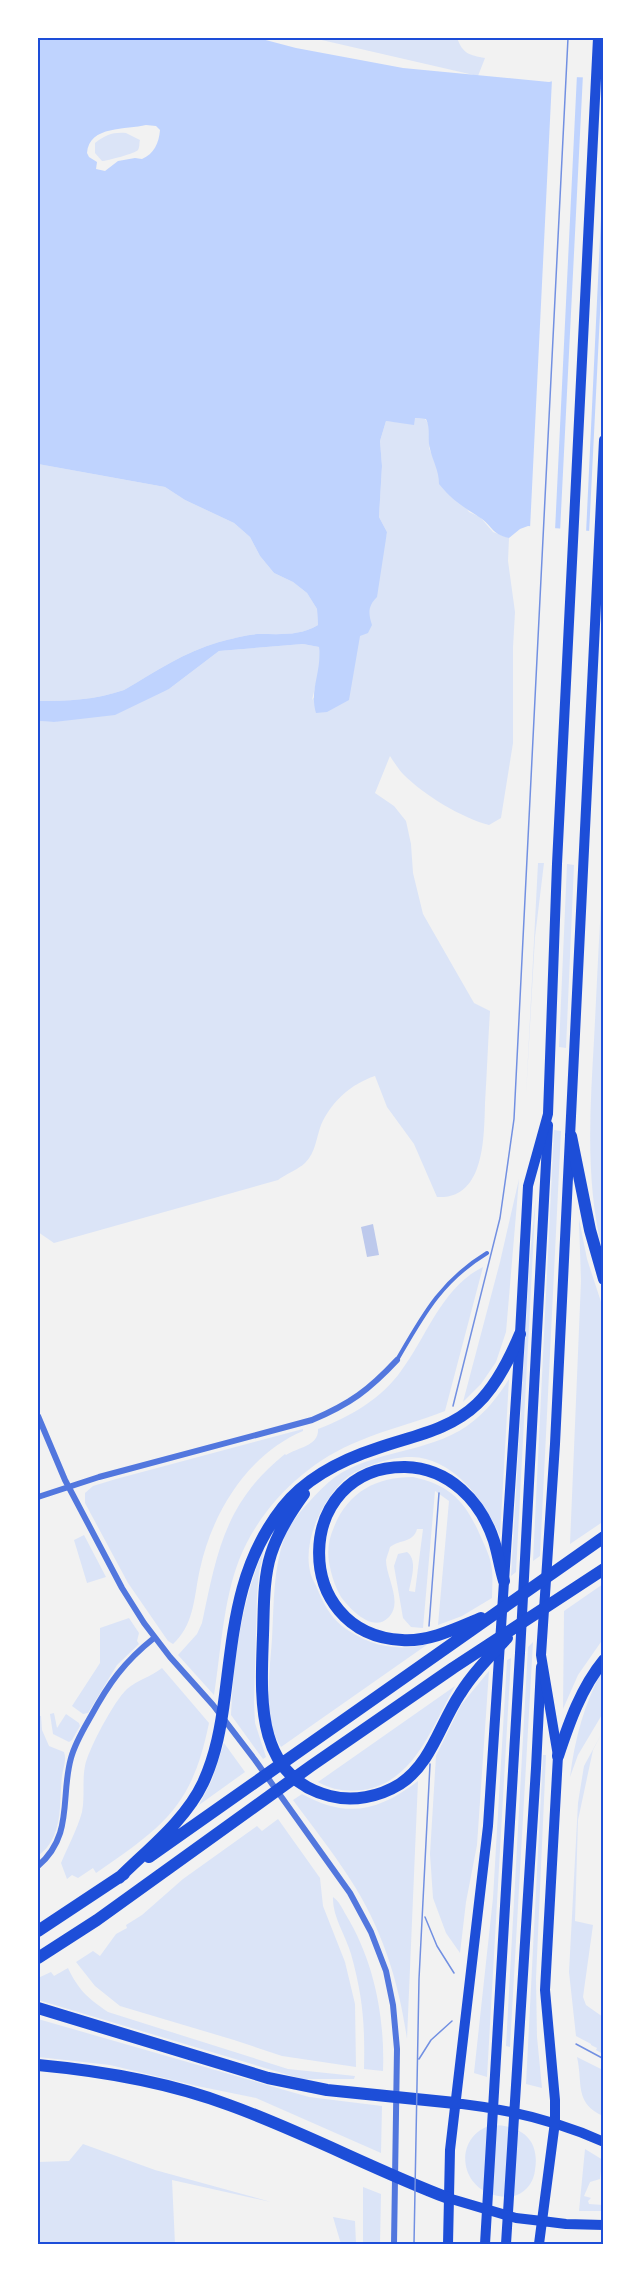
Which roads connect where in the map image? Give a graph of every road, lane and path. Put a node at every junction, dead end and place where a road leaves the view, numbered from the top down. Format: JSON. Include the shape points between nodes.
{"nodes":[{"id":1,"x":598,"y":38,"type":"edge"},
{"id":2,"x":603,"y":440,"type":"edge"},
{"id":3,"x":548,"y":1114,"type":"junction"},
{"id":4,"x":571,"y":1136,"type":"junction"},
{"id":5,"x":487,"y":1253,"type":"dead end"},
{"id":6,"x":603,"y":1279,"type":"edge"},
{"id":7,"x":520,"y":1334,"type":"junction"},
{"id":8,"x":397,"y":1360,"type":"joint"},
{"id":9,"x":38,"y":1416,"type":"edge"},
{"id":10,"x":326,"y":1472,"type":"junction"},
{"id":11,"x":69,"y":1487,"type":"junction"},
{"id":12,"x":38,"y":1497,"type":"edge"},
{"id":13,"x":603,"y":1537,"type":"edge"},
{"id":14,"x":603,"y":1569,"type":"edge"},
{"id":15,"x":504,"y":1581,"type":"junction"},
{"id":16,"x":499,"y":1612,"type":"junction"},
{"id":17,"x":518,"y":1626,"type":"junction"},
{"id":18,"x":154,"y":1638,"type":"junction"},
{"id":19,"x":541,"y":1655,"type":"junction"},
{"id":20,"x":603,"y":1660,"type":"edge"},
{"id":21,"x":558,"y":1756,"type":"junction"},
{"id":22,"x":38,"y":1866,"type":"edge"},
{"id":23,"x":119,"y":1878,"type":"junction"},
{"id":24,"x":38,"y":1931,"type":"edge"},
{"id":25,"x":38,"y":1958,"type":"edge"},
{"id":26,"x":38,"y":2008,"type":"edge"},
{"id":27,"x":38,"y":2065,"type":"edge"},
{"id":28,"x":455,"y":2103,"type":"junction"},
{"id":29,"x":555,"y":2122,"type":"junction"},
{"id":30,"x":603,"y":2142,"type":"edge"},
{"id":31,"x":448,"y":2198,"type":"junction"},
{"id":32,"x":542,"y":2221,"type":"junction"},
{"id":33,"x":603,"y":2225,"type":"edge"},
{"id":34,"x":394,"y":2244,"type":"edge"},
{"id":35,"x":448,"y":2244,"type":"edge"},
{"id":36,"x":485,"y":2244,"type":"edge"},
{"id":37,"x":506,"y":2244,"type":"edge"},
{"id":38,"x":539,"y":2244,"type":"edge"}],
"edges":[{"from":1,"to":3,"type":"main road"},
{"from":2,"to":4,"type":"main road"},
{"from":3,"to":7,"type":"main road","via":[[528,1186]]},
{"from":3,"to":36,"type":"main road"},
{"from":4,"to":6,"type":"highway"},
{"from":4,"to":19,"type":"main road"},
{"from":5,"to":8,"type":"lane","via":[[460,1271],[437,1294]]},
{"from":7,"to":10,"type":"highway","via":[[486,1393],[455,1420],[439,1429],[353,1457]]},
{"from":7,"to":15,"type":"main road"},
{"from":8,"to":11,"type":"street","via":[[373,1386],[340,1408],[312,1420]]},
{"from":9,"to":11,"type":"street"},
{"from":10,"to":17,"type":"highway","via":[[286,1520],[267,1570],[263,1717],[276,1756],[294,1777],[316,1792],[346,1798],[371,1796],[402,1783],[431,1748],[466,1685]]},
{"from":10,"to":23,"type":"highway","via":[[302,1487],[285,1505],[253,1558],[235,1620],[219,1736],[206,1777],[189,1807]]},
{"from":11,"to":12,"type":"street"},
{"from":11,"to":18,"type":"street","via":[[122,1588]]},
{"from":13,"to":16,"type":"highway"},
{"from":14,"to":17,"type":"highway"},
{"from":15,"to":16,"type":"highway","via":[[493,1540],[479,1509],[456,1484],[436,1473],[401,1467],[368,1475],[344,1491],[323,1524],[318,1552],[326,1590],[341,1612],[369,1632],[404,1641],[426,1638]]},
{"from":15,"to":28,"type":"main road","via":[[488,1826]]},
{"from":16,"to":23,"type":"highway"},
{"from":17,"to":25,"type":"highway","via":[[462,1661]]},
{"from":18,"to":22,"type":"street","via":[[115,1676],[78,1739],[67,1773],[66,1806],[59,1836]]},
{"from":18,"to":34,"type":"street","via":[[255,1760],[350,1893],[371,1932],[386,1971],[397,2049]]},
{"from":19,"to":21,"type":"main road"},
{"from":19,"to":37,"type":"main road"},
{"from":20,"to":21,"type":"highway","via":[[581,1697]]},
{"from":21,"to":29,"type":"main road","via":[[546,1990]]},
{"from":23,"to":24,"type":"highway"},
{"from":26,"to":28,"type":"highway","via":[[268,2078],[327,2090]]},
{"from":27,"to":31,"type":"highway","via":[[128,2077],[194,2093],[270,2120]]},
{"from":28,"to":29,"type":"main road"},
{"from":28,"to":31,"type":"main road"},
{"from":29,"to":30,"type":"main road"},
{"from":29,"to":32,"type":"main road"},
{"from":31,"to":32,"type":"main road","via":[[516,2218]]},
{"from":31,"to":35,"type":"main road"},
{"from":32,"to":33,"type":"main road"},
{"from":32,"to":38,"type":"main road"}]}
